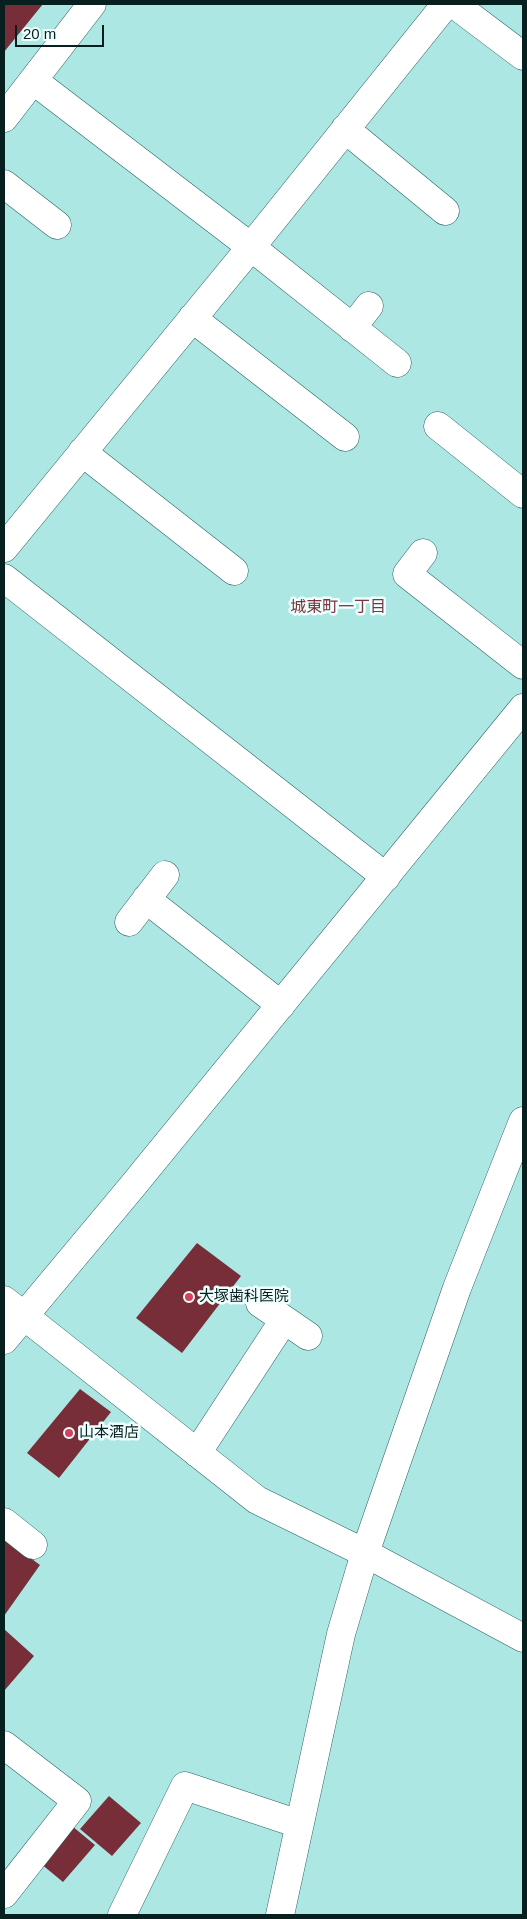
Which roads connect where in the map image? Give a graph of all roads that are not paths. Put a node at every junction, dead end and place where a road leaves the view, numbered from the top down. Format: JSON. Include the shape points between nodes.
{"nodes":[{"id":1,"x":92,"y":4,"type":"edge"},
{"id":2,"x":446,"y":4,"type":"edge"},
{"id":3,"x":454,"y":4,"type":"edge"},
{"id":4,"x":523,"y":56,"type":"edge"},
{"id":5,"x":34,"y":81,"type":"junction"},
{"id":6,"x":4,"y":118,"type":"edge"},
{"id":7,"x":345,"y":129,"type":"junction"},
{"id":8,"x":4,"y":184,"type":"edge"},
{"id":9,"x":445,"y":211,"type":"dead end"},
{"id":10,"x":57,"y":225,"type":"dead end"},
{"id":11,"x":251,"y":247,"type":"junction"},
{"id":12,"x":369,"y":306,"type":"dead end"},
{"id":13,"x":192,"y":318,"type":"junction"},
{"id":14,"x":352,"y":328,"type":"junction"},
{"id":15,"x":397,"y":363,"type":"dead end"},
{"id":16,"x":438,"y":426,"type":"dead end"},
{"id":17,"x":346,"y":438,"type":"dead end"},
{"id":18,"x":82,"y":452,"type":"junction"},
{"id":19,"x":523,"y":494,"type":"edge"},
{"id":20,"x":4,"y":548,"type":"edge"},
{"id":21,"x":423,"y":554,"type":"dead end"},
{"id":22,"x":234,"y":571,"type":"dead end"},
{"id":23,"x":4,"y":578,"type":"edge"},
{"id":24,"x":523,"y":665,"type":"edge"},
{"id":25,"x":523,"y":708,"type":"edge"},
{"id":26,"x":165,"y":875,"type":"dead end"},
{"id":27,"x":386,"y":877,"type":"junction"},
{"id":28,"x":146,"y":899,"type":"junction"},
{"id":29,"x":129,"y":922,"type":"dead end"},
{"id":30,"x":281,"y":1005,"type":"junction"},
{"id":31,"x":523,"y":1121,"type":"edge"},
{"id":32,"x":260,"y":1303,"type":"dead end"},
{"id":33,"x":14,"y":1308,"type":"edge"},
{"id":34,"x":284,"y":1320,"type":"junction"},
{"id":35,"x":308,"y":1336,"type":"dead end"},
{"id":36,"x":4,"y":1340,"type":"edge"},
{"id":37,"x":197,"y":1453,"type":"junction"},
{"id":38,"x":4,"y":1522,"type":"edge"},
{"id":39,"x":33,"y":1545,"type":"dead end"},
{"id":40,"x":365,"y":1553,"type":"junction"},
{"id":41,"x":523,"y":1638,"type":"edge"},
{"id":42,"x":4,"y":1745,"type":"edge"},
{"id":43,"x":299,"y":1824,"type":"junction"},
{"id":44,"x":4,"y":1894,"type":"edge"},
{"id":45,"x":122,"y":1915,"type":"edge"},
{"id":46,"x":280,"y":1915,"type":"edge"}],
"edges":[{"from":1,"to":5,"type":"street"},
{"from":2,"to":7,"type":"street"},
{"from":3,"to":4,"type":"street"},
{"from":5,"to":6,"type":"street"},
{"from":5,"to":11,"type":"street"},
{"from":7,"to":9,"type":"street"},
{"from":7,"to":11,"type":"street"},
{"from":8,"to":10,"type":"street"},
{"from":11,"to":13,"type":"street"},
{"from":11,"to":14,"type":"street"},
{"from":12,"to":14,"type":"street"},
{"from":13,"to":17,"type":"street"},
{"from":13,"to":18,"type":"street"},
{"from":14,"to":15,"type":"street"},
{"from":16,"to":19,"type":"street"},
{"from":18,"to":20,"type":"street"},
{"from":18,"to":22,"type":"street"},
{"from":21,"to":24,"type":"street","via":[[407,574]]},
{"from":23,"to":27,"type":"street"},
{"from":25,"to":27,"type":"street"},
{"from":26,"to":28,"type":"street"},
{"from":27,"to":30,"type":"street"},
{"from":28,"to":29,"type":"street"},
{"from":28,"to":30,"type":"street"},
{"from":30,"to":33,"type":"street","via":[[131,1188]]},
{"from":31,"to":40,"type":"street","via":[[457,1288]]},
{"from":32,"to":34,"type":"street"},
{"from":33,"to":36,"type":"street"},
{"from":33,"to":37,"type":"street"},
{"from":34,"to":35,"type":"street"},
{"from":34,"to":37,"type":"street"},
{"from":37,"to":40,"type":"street","via":[[257,1500]]},
{"from":38,"to":39,"type":"street"},
{"from":40,"to":41,"type":"street"},
{"from":40,"to":43,"type":"street","via":[[341,1634]]},
{"from":42,"to":44,"type":"street","via":[[77,1801]]},
{"from":43,"to":45,"type":"street","via":[[185,1786]]},
{"from":43,"to":46,"type":"street"}]}
